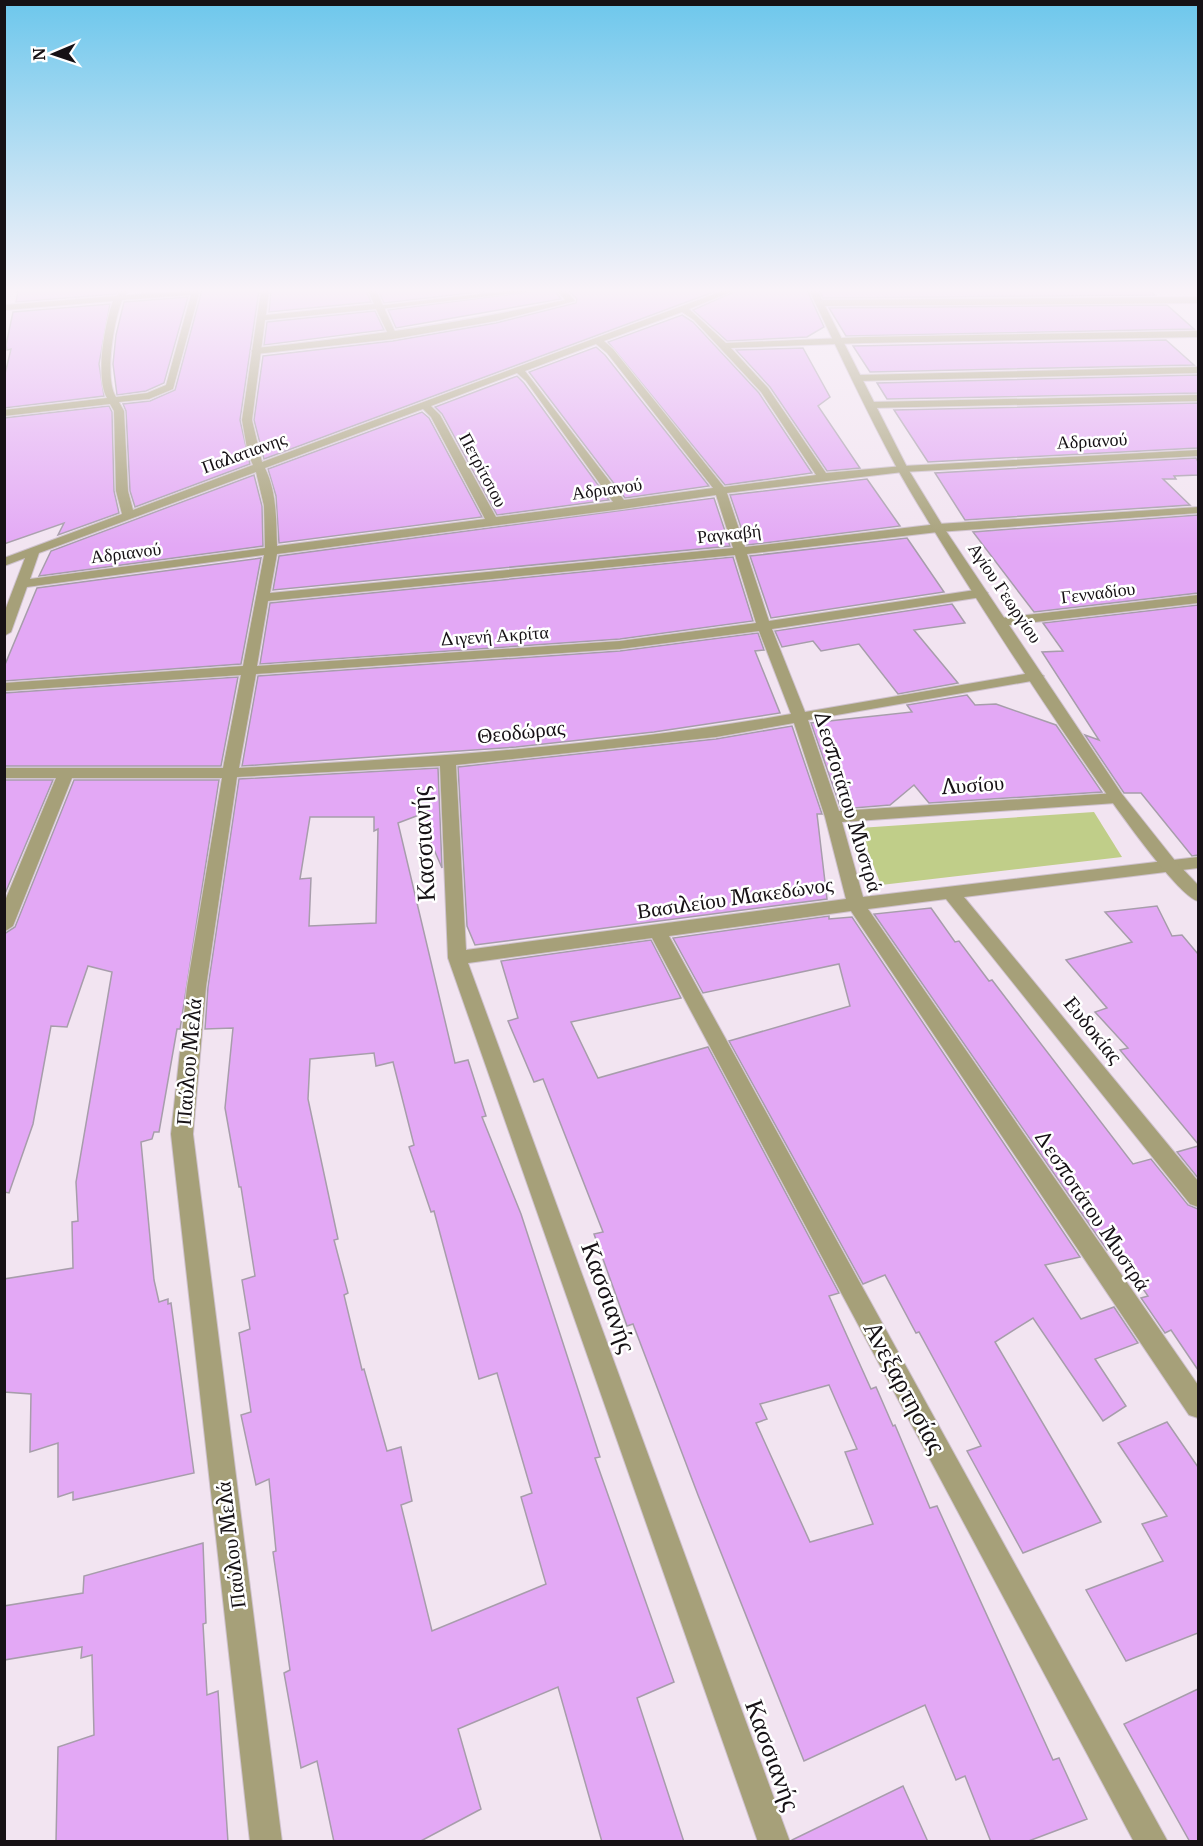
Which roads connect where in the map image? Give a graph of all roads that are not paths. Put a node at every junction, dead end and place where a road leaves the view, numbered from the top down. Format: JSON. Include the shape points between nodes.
{"nodes":[{"id":1,"x":108,"y":376,"type":"edge"},
{"id":2,"x":173,"y":376,"type":"edge"},
{"id":3,"x":253,"y":376,"type":"edge"},
{"id":4,"x":499,"y":376,"type":"edge"},
{"id":5,"x":526,"y":376,"type":"edge"},
{"id":6,"x":630,"y":376,"type":"edge"},
{"id":7,"x":752,"y":376,"type":"edge"},
{"id":8,"x":932,"y":376,"type":"edge"},
{"id":9,"x":857,"y":378,"type":"joint"},
{"id":10,"x":1198,"y":398,"type":"edge"},
{"id":11,"x":113,"y":401,"type":"junction"},
{"id":12,"x":423,"y":404,"type":"junction"},
{"id":13,"x":871,"y":405,"type":"junction"},
{"id":14,"x":4,"y":413,"type":"edge"},
{"id":15,"x":1198,"y":453,"type":"edge"},
{"id":16,"x":257,"y":466,"type":"junction"},
{"id":17,"x":903,"y":469,"type":"junction"},
{"id":18,"x":823,"y":477,"type":"junction"},
{"id":19,"x":721,"y":491,"type":"junction"},
{"id":20,"x":622,"y":506,"type":"junction"},
{"id":21,"x":1198,"y":510,"type":"edge"},
{"id":22,"x":128,"y":514,"type":"junction"},
{"id":23,"x":493,"y":523,"type":"junction"},
{"id":24,"x":938,"y":528,"type":"junction"},
{"id":25,"x":34,"y":551,"type":"junction"},
{"id":26,"x":740,"y":551,"type":"junction"},
{"id":27,"x":271,"y":552,"type":"junction"},
{"id":28,"x":4,"y":562,"type":"edge"},
{"id":29,"x":23,"y":584,"type":"junction"},
{"id":30,"x":982,"y":593,"type":"junction"},
{"id":31,"x":263,"y":598,"type":"junction"},
{"id":32,"x":1198,"y":599,"type":"edge"},
{"id":33,"x":1001,"y":622,"type":"junction"},
{"id":34,"x":764,"y":626,"type":"junction"},
{"id":35,"x":4,"y":632,"type":"edge"},
{"id":36,"x":248,"y":670,"type":"junction"},
{"id":37,"x":1037,"y":676,"type":"junction"},
{"id":38,"x":4,"y":687,"type":"edge"},
{"id":39,"x":800,"y":718,"type":"junction"},
{"id":40,"x":448,"y":761,"type":"junction"},
{"id":41,"x":4,"y":773,"type":"edge"},
{"id":42,"x":66,"y":773,"type":"junction"},
{"id":43,"x":229,"y":773,"type":"junction"},
{"id":44,"x":1116,"y":798,"type":"junction"},
{"id":45,"x":833,"y":817,"type":"junction"},
{"id":46,"x":1198,"y":862,"type":"edge"},
{"id":47,"x":1170,"y":866,"type":"junction"},
{"id":48,"x":951,"y":893,"type":"junction"},
{"id":49,"x":1198,"y":895,"type":"edge"},
{"id":50,"x":856,"y":904,"type":"junction"},
{"id":51,"x":4,"y":926,"type":"edge"},
{"id":52,"x":658,"y":932,"type":"junction"},
{"id":53,"x":457,"y":958,"type":"junction"},
{"id":54,"x":1198,"y":1197,"type":"edge"},
{"id":55,"x":1198,"y":1406,"type":"edge"},
{"id":56,"x":266,"y":1842,"type":"edge"},
{"id":57,"x":774,"y":1842,"type":"edge"},
{"id":58,"x":1152,"y":1842,"type":"edge"}],
"edges":[{"from":1,"to":11,"type":"street","via":[[108,392]]},
{"from":2,"to":11,"type":"street","via":[[170,387],[149,396]]},
{"from":3,"to":16,"type":"street","name":"Παύλου Μελά","via":[[247,420]]},
{"from":4,"to":12,"type":"street","name":"Παλατιανης"},
{"from":5,"to":20,"type":"street"},
{"from":6,"to":19,"type":"street","name":"Δεσποτάτου Μυστρά"},
{"from":7,"to":18,"type":"street"},
{"from":8,"to":9,"type":"street"},
{"from":9,"to":13,"type":"street","name":"Αγίου Γεωργίου"},
{"from":10,"to":13,"type":"street"},
{"from":11,"to":14,"type":"street"},
{"from":11,"to":22,"type":"street","via":[[119,411]]},
{"from":12,"to":16,"type":"street","name":"Παλατιανης"},
{"from":12,"to":23,"type":"street","name":"Πετρίτσιου","via":[[435,415]]},
{"from":13,"to":17,"type":"street","name":"Αγίου Γεωργίου"},
{"from":15,"to":17,"type":"street","name":"Αδριανού"},
{"from":16,"to":22,"type":"street","name":"Παλατιανης"},
{"from":16,"to":27,"type":"street","name":"Παύλου Μελά","via":[[266,482],[270,506]]},
{"from":17,"to":18,"type":"street","name":"Αδριανού"},
{"from":17,"to":24,"type":"street","name":"Αγίου Γεωργίου"},
{"from":18,"to":19,"type":"street","name":"Αδριανού"},
{"from":19,"to":20,"type":"street","name":"Αδριανού"},
{"from":19,"to":26,"type":"street","name":"Δεσποτάτου Μυστρά"},
{"from":20,"to":23,"type":"street","name":"Αδριανού"},
{"from":21,"to":24,"type":"street","name":"Ραγκαβή"},
{"from":22,"to":25,"type":"street","name":"Παλατιανης"},
{"from":23,"to":27,"type":"street","name":"Αδριανού"},
{"from":24,"to":26,"type":"street","name":"Ραγκαβή"},
{"from":24,"to":30,"type":"street","name":"Αγίου Γεωργίου"},
{"from":25,"to":28,"type":"street","name":"Παλατιανης"},
{"from":25,"to":29,"type":"street"},
{"from":26,"to":31,"type":"street","name":"Ραγκαβή"},
{"from":26,"to":34,"type":"street","name":"Δεσποτάτου Μυστρά"},
{"from":27,"to":29,"type":"street","name":"Αδριανού"},
{"from":27,"to":31,"type":"street","name":"Παύλου Μελά"},
{"from":29,"to":35,"type":"street"},
{"from":30,"to":33,"type":"street","name":"Αγίου Γεωργίου"},
{"from":30,"to":34,"type":"street","name":"Διγενή Ακρίτα"},
{"from":31,"to":36,"type":"street","name":"Παύλου Μελά"},
{"from":32,"to":33,"type":"street","name":"Γενναδίου"},
{"from":33,"to":37,"type":"street","name":"Αγίου Γεωργίου"},
{"from":34,"to":36,"type":"street","name":"Διγενή Ακρίτα","via":[[620,645]]},
{"from":34,"to":39,"type":"street","name":"Δεσποτάτου Μυστρά"},
{"from":36,"to":38,"type":"street","name":"Διγενή Ακρίτα"},
{"from":36,"to":43,"type":"street","name":"Παύλου Μελά"},
{"from":37,"to":39,"type":"street","name":"Θεοδώρας"},
{"from":37,"to":44,"type":"street","name":"Αγίου Γεωργίου"},
{"from":39,"to":40,"type":"street","name":"Θεοδώρας","via":[[716,732]]},
{"from":39,"to":45,"type":"street","name":"Δεσποτάτου Μυστρά"},
{"from":40,"to":43,"type":"street","name":"Θεοδώρας"},
{"from":40,"to":53,"type":"street","name":"Κασσιανής"},
{"from":41,"to":42,"type":"street","name":"Θεοδώρας"},
{"from":42,"to":43,"type":"street","name":"Θεοδώρας"},
{"from":42,"to":51,"type":"street"},
{"from":43,"to":56,"type":"street","name":"Παύλου Μελά","via":[[188,1041],[182,1134]]},
{"from":44,"to":45,"type":"street","name":"Λυσίου"},
{"from":44,"to":47,"type":"street","name":"Αγίου Γεωργίου"},
{"from":45,"to":50,"type":"street","name":"Δεσποτάτου Μυστρά"},
{"from":46,"to":47,"type":"street","name":"Βασιλείου Μακεδώνος"},
{"from":47,"to":48,"type":"street","name":"Βασιλείου Μακεδώνος"},
{"from":47,"to":49,"type":"street","name":"Αγίου Γεωργίου"},
{"from":48,"to":50,"type":"street","name":"Βασιλείου Μακεδώνος"},
{"from":48,"to":54,"type":"street","name":"Ευδοκίας"},
{"from":50,"to":52,"type":"street","name":"Βασιλείου Μακεδώνος"},
{"from":50,"to":55,"type":"street","name":"Δεσποτάτου Μυστρά"},
{"from":52,"to":53,"type":"street","name":"Βασιλείου Μακεδώνος"},
{"from":52,"to":58,"type":"street","name":"Ανεξαρτησίας"},
{"from":53,"to":57,"type":"street","name":"Κασσιανής"}]}
